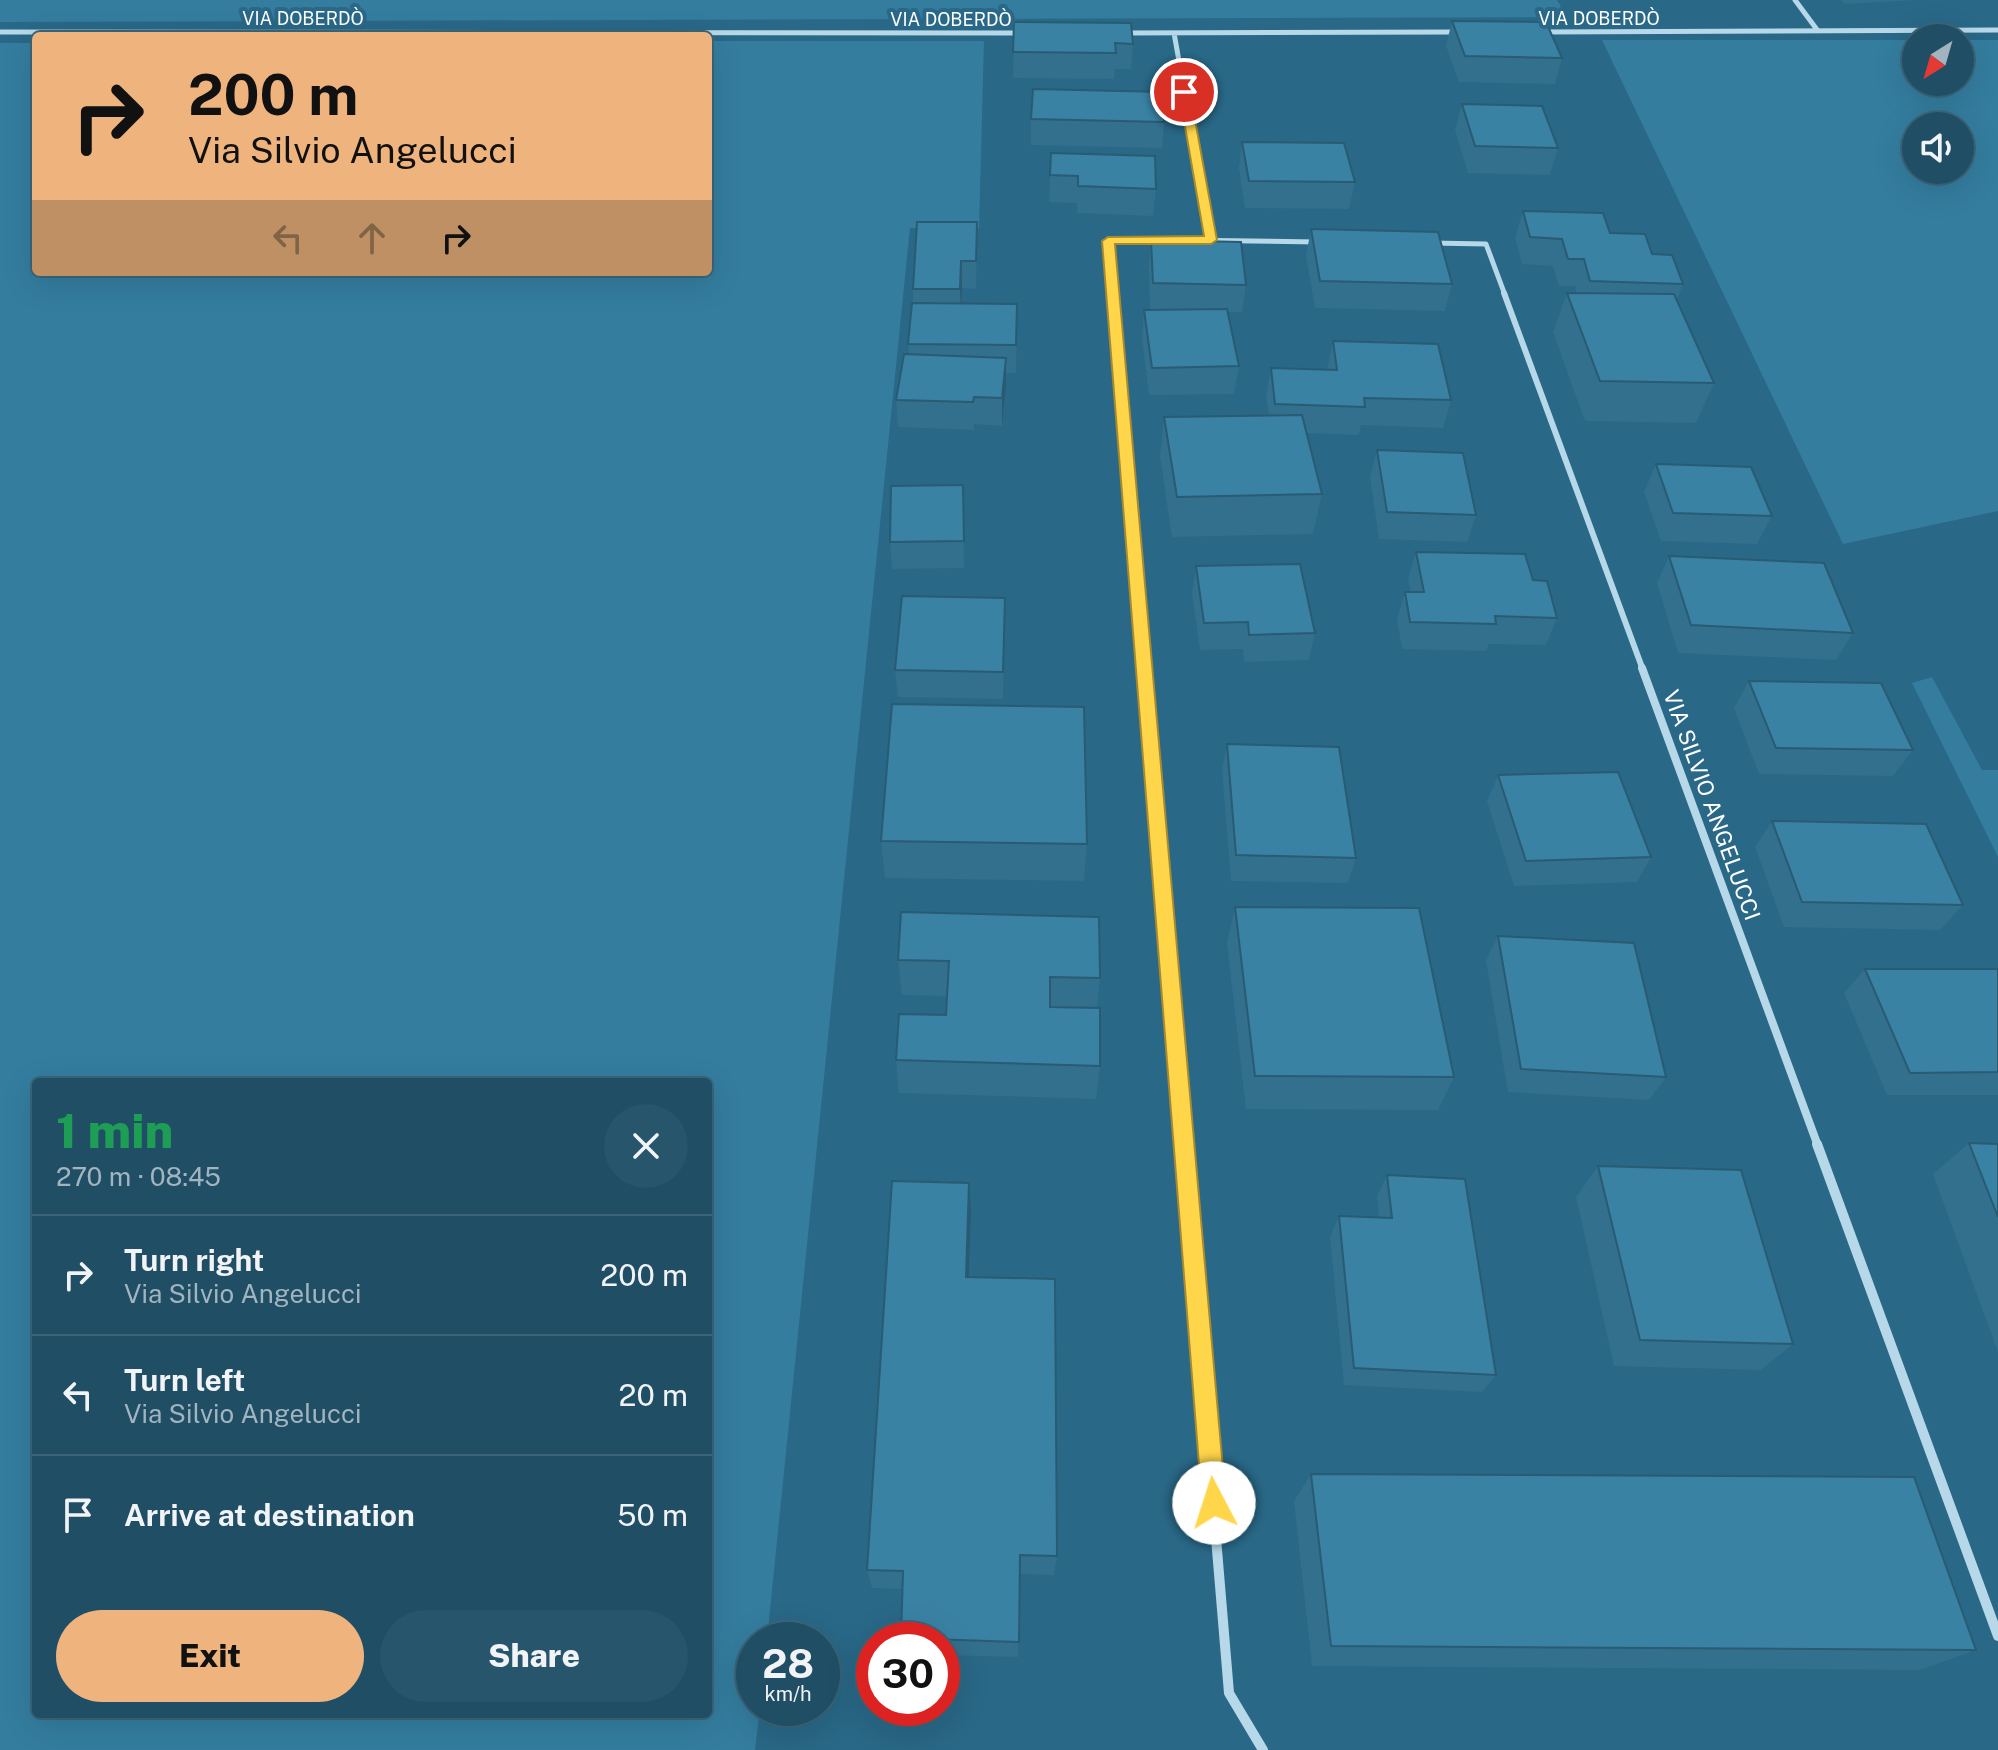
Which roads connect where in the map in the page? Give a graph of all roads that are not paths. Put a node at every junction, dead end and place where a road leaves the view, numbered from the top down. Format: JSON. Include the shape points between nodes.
{"nodes":[{"id":1,"x":1795,"y":0,"type":"edge"},
{"id":2,"x":1998,"y":30,"type":"edge"},
{"id":3,"x":1818,"y":31,"type":"junction"},
{"id":4,"x":0,"y":32,"type":"edge"},
{"id":5,"x":32,"y":32,"type":"edge"},
{"id":6,"x":1472,"y":32,"type":"edge"},
{"id":7,"x":1535,"y":32,"type":"edge"},
{"id":8,"x":712,"y":33,"type":"edge"},
{"id":9,"x":1031,"y":33,"type":"edge"},
{"id":10,"x":1110,"y":33,"type":"edge"},
{"id":11,"x":1174,"y":33,"type":"junction"},
{"id":12,"x":1211,"y":240,"type":"junction"},
{"id":13,"x":1333,"y":242,"type":"edge"},
{"id":14,"x":1425,"y":243,"type":"edge"},
{"id":15,"x":1998,"y":1636,"type":"edge"},
{"id":16,"x":1263,"y":1750,"type":"edge"}],
"edges":[{"from":1,"to":3,"type":"street"},
{"from":2,"to":3,"type":"street","name":"VIA DOBERDÒ"},
{"from":3,"to":7,"type":"street","name":"VIA DOBERDÒ"},
{"from":4,"to":5,"type":"street","name":"VIA DOBERDÒ"},
{"from":6,"to":11,"type":"street"},
{"from":8,"to":9,"type":"street","name":"VIA DOBERDÒ"},
{"from":10,"to":11,"type":"street"},
{"from":11,"to":12,"type":"street"},
{"from":12,"to":13,"type":"street"},
{"from":12,"to":16,"type":"street","via":[[1108,241],[1229,1693]]},
{"from":14,"to":15,"type":"street","name":"VIA SILVIO ANGELUCCI","via":[[1486,244]]}]}
